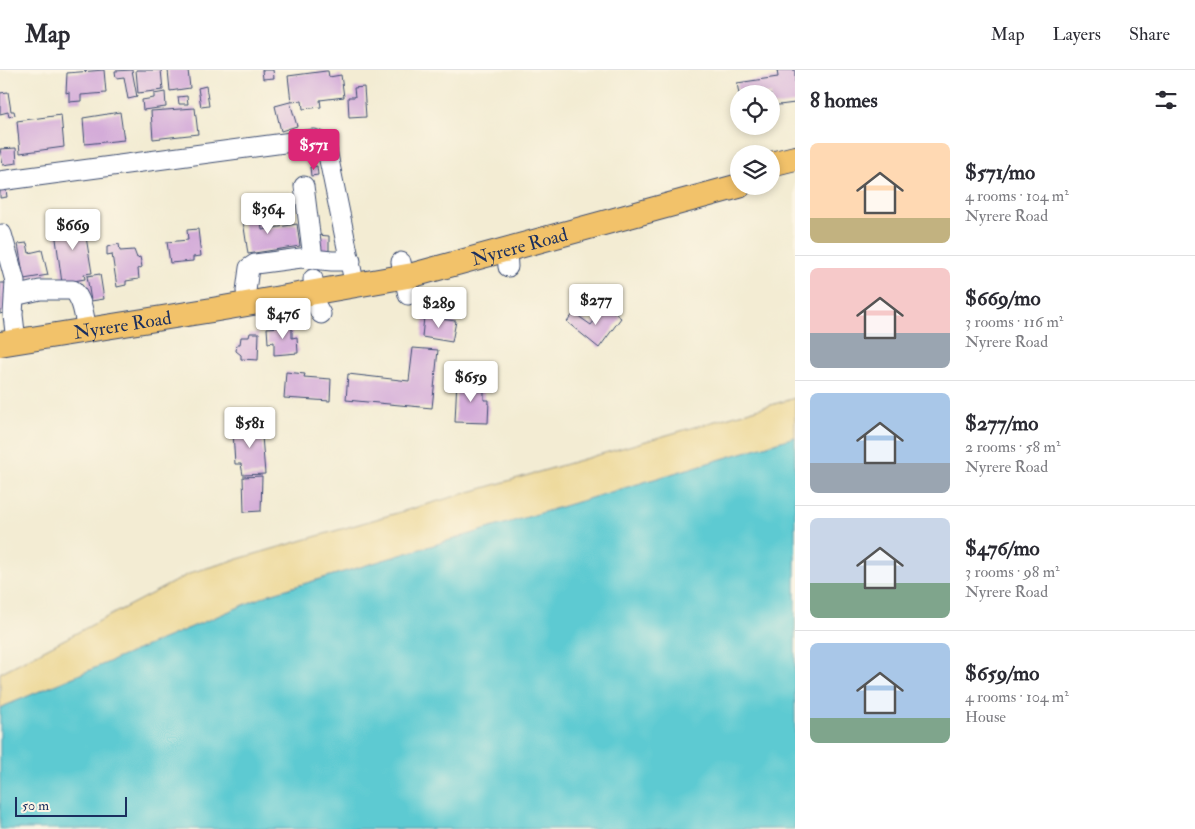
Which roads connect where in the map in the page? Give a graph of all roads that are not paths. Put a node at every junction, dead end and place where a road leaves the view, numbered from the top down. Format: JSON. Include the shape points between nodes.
{"nodes":[{"id":1,"x":795,"y":158,"type":"edge"},
{"id":2,"x":780,"y":162,"type":"edge"},
{"id":3,"x":795,"y":173,"type":"edge"},
{"id":4,"x":730,"y":174,"type":"edge"},
{"id":5,"x":780,"y":177,"type":"edge"},
{"id":6,"x":0,"y":180,"type":"edge"},
{"id":7,"x":304,"y":186,"type":"dead end"},
{"id":8,"x":730,"y":189,"type":"edge"},
{"id":9,"x":2,"y":234,"type":"dead end"},
{"id":10,"x":352,"y":266,"type":"junction"},
{"id":11,"x":404,"y":278,"type":"junction"},
{"id":12,"x":315,"y":286,"type":"junction"},
{"id":13,"x":14,"y":296,"type":"junction"},
{"id":14,"x":85,"y":323,"type":"junction"},
{"id":15,"x":7,"y":335,"type":"edge"}],
"edges":[{"from":1,"to":2,"type":"main road"},
{"from":3,"to":5,"type":"main road"},
{"from":4,"to":11,"type":"main road","name":"Nyrere Road","via":[[532,229]]},
{"from":6,"to":10,"type":"street","via":[[314,139],[323,143],[327,150]]},
{"from":7,"to":12,"type":"street"},
{"from":8,"to":11,"type":"main road","name":"Nyrere Road","via":[[508,259]]},
{"from":9,"to":13,"type":"street","via":[[15,280]]},
{"from":10,"to":11,"type":"main road","name":"Nyrere Road"},
{"from":10,"to":12,"type":"main road","name":"Nyrere Road"},
{"from":11,"to":12,"type":"main road","name":"Nyrere Road"},
{"from":12,"to":14,"type":"main road","name":"Nyrere Road"},
{"from":12,"to":14,"type":"main road","name":"Nyrere Road","via":[[246,291]]},
{"from":13,"to":14,"type":"street","via":[[40,290],[73,290],[78,295]]},
{"from":13,"to":15,"type":"street"},
{"from":14,"to":15,"type":"main road","name":"Nyrere Road"}]}
